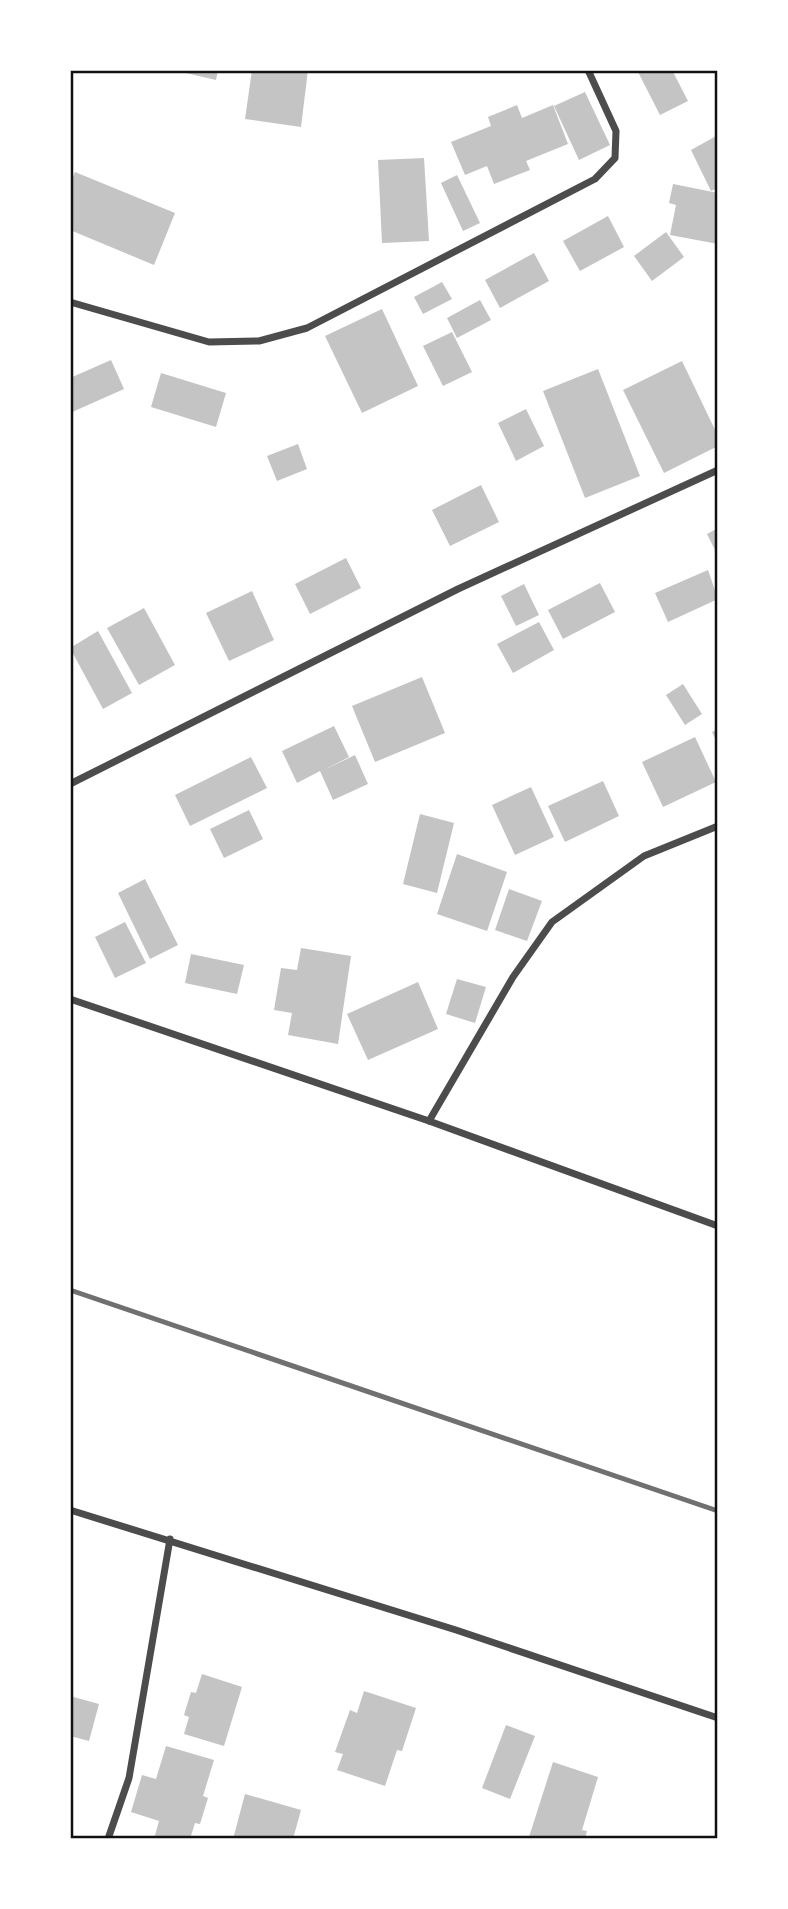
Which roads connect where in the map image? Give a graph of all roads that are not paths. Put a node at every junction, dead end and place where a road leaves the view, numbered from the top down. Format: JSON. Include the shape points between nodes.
{"nodes":[{"id":1,"x":588,"y":70,"type":"edge"},
{"id":2,"x":70,"y":302,"type":"edge"},
{"id":3,"x":718,"y":470,"type":"edge"},
{"id":4,"x":70,"y":784,"type":"edge"},
{"id":5,"x":718,"y":826,"type":"edge"},
{"id":6,"x":70,"y":999,"type":"edge"},
{"id":7,"x":429,"y":1121,"type":"junction"},
{"id":8,"x":718,"y":1226,"type":"edge"},
{"id":9,"x":70,"y":1510,"type":"edge"},
{"id":10,"x":170,"y":1539,"type":"junction"},
{"id":11,"x":718,"y":1718,"type":"edge"},
{"id":12,"x":108,"y":1839,"type":"edge"}],
"edges":[{"from":1,"to":2,"type":"street","via":[[616,131],[615,158],[595,179],[307,328],[259,341],[209,342]]},
{"from":3,"to":4,"type":"street","via":[[433,601]]},
{"from":5,"to":7,"type":"street","via":[[644,856],[552,922],[513,977]]},
{"from":6,"to":7,"type":"street"},
{"from":7,"to":8,"type":"street"},
{"from":9,"to":10,"type":"street"},
{"from":10,"to":11,"type":"street"},
{"from":10,"to":12,"type":"street","via":[[129,1778]]}]}
